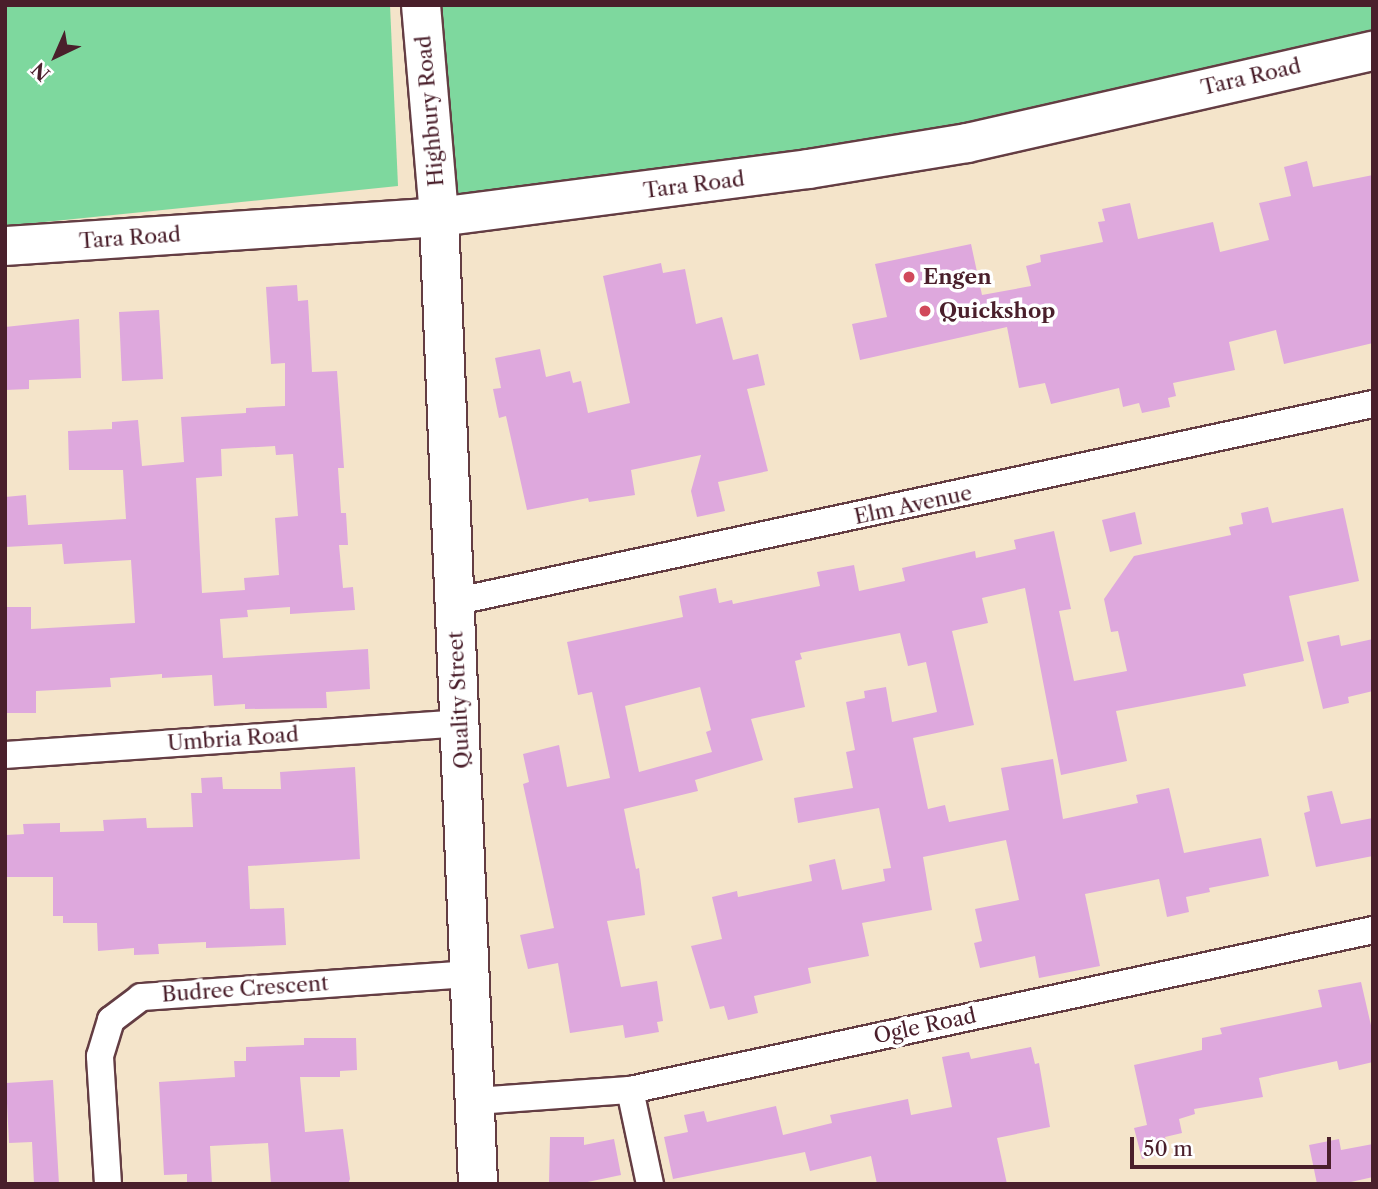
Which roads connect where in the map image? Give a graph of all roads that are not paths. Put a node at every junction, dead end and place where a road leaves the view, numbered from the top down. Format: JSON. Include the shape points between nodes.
{"nodes":[{"id":1,"x":421,"y":5,"type":"edge"},
{"id":2,"x":1373,"y":51,"type":"edge"},
{"id":3,"x":439,"y":217,"type":"junction"},
{"id":4,"x":5,"y":246,"type":"edge"},
{"id":5,"x":1373,"y":404,"type":"edge"},
{"id":6,"x":453,"y":602,"type":"junction"},
{"id":7,"x":461,"y":723,"type":"junction"},
{"id":8,"x":5,"y":755,"type":"edge"},
{"id":9,"x":1373,"y":930,"type":"edge"},
{"id":10,"x":468,"y":974,"type":"junction"},
{"id":11,"x":630,"y":1090,"type":"junction"},
{"id":12,"x":475,"y":1101,"type":"junction"},
{"id":13,"x":107,"y":1184,"type":"edge"},
{"id":14,"x":478,"y":1184,"type":"edge"},
{"id":15,"x":650,"y":1184,"type":"edge"}],
"edges":[{"from":1,"to":3,"type":"street","name":"Highbury Road"},
{"from":2,"to":3,"type":"street","name":"Tara Road","via":[[968,143],[809,169]]},
{"from":3,"to":4,"type":"street","name":"Tara Road"},
{"from":3,"to":6,"type":"street","name":"Quality Street"},
{"from":5,"to":6,"type":"street","name":"Elm Avenue"},
{"from":6,"to":7,"type":"street","name":"Quality Street"},
{"from":7,"to":8,"type":"street","name":"Umbria Road"},
{"from":7,"to":10,"type":"street","name":"Quality Street"},
{"from":9,"to":11,"type":"street","name":"Ogle Road"},
{"from":10,"to":12,"type":"street","name":"Quality Street"},
{"from":10,"to":13,"type":"street","name":"Budree Crescent","via":[[141,997],[111,1020],[100,1056]]},
{"from":11,"to":12,"type":"street","name":"Ogle Road"},
{"from":11,"to":15,"type":"street"},
{"from":12,"to":14,"type":"street","name":"Quality Street"}]}
